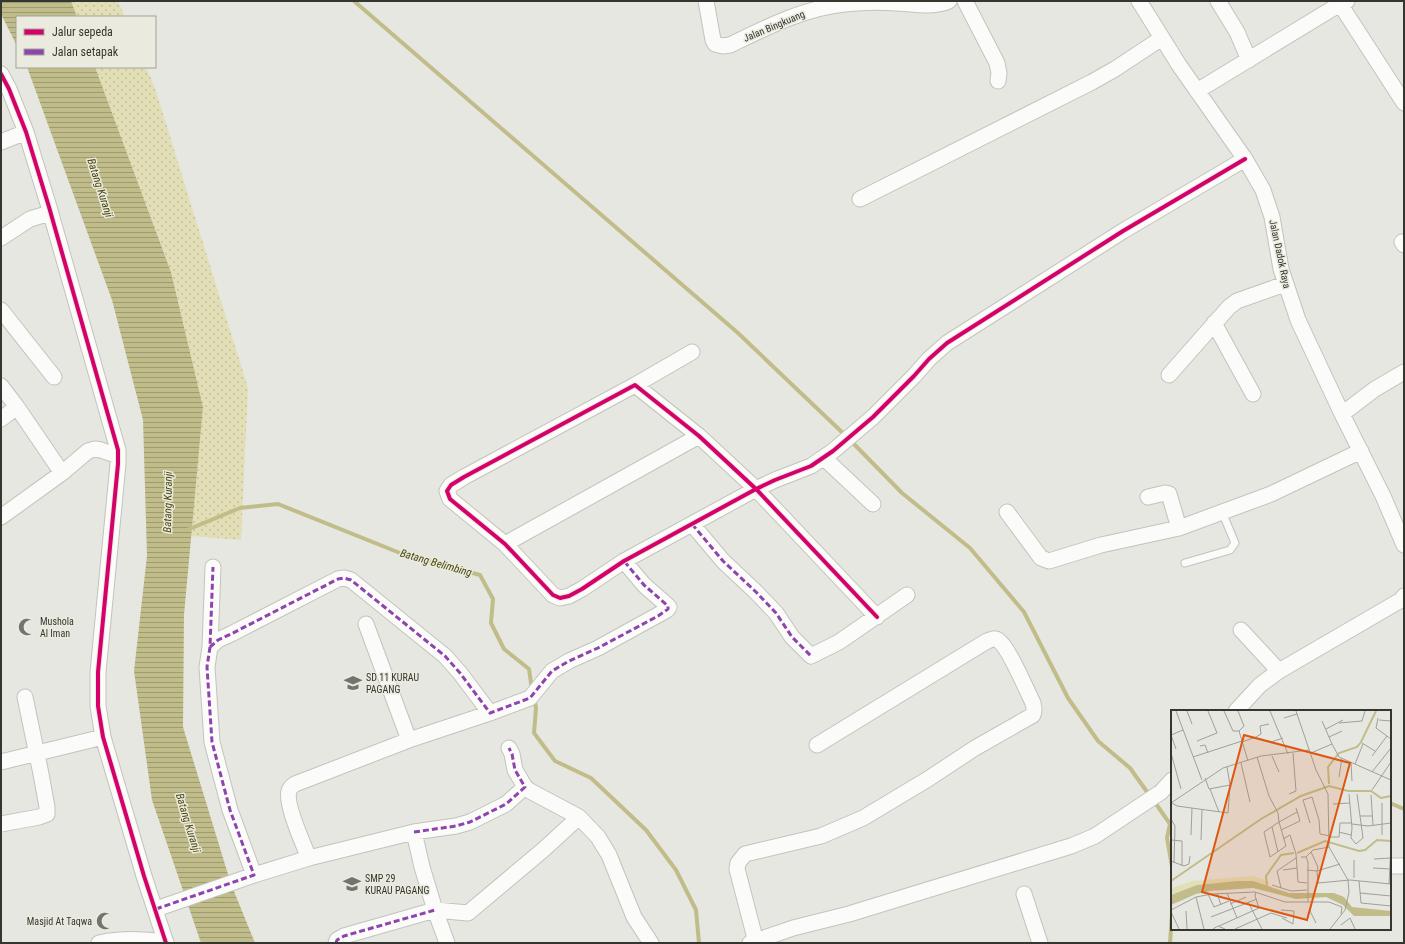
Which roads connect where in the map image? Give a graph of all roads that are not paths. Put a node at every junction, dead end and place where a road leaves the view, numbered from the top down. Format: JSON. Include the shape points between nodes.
{"nodes":[{"id":1,"x":706,"y":1,"type":"edge"},
{"id":2,"x":949,"y":1,"type":"edge"},
{"id":3,"x":965,"y":1,"type":"edge"},
{"id":4,"x":1139,"y":1,"type":"edge"},
{"id":5,"x":1218,"y":1,"type":"edge"},
{"id":6,"x":1344,"y":2,"type":"edge"},
{"id":7,"x":1162,"y":38,"type":"junction"},
{"id":8,"x":1249,"y":60,"type":"junction"},
{"id":9,"x":1,"y":74,"type":"edge"},
{"id":10,"x":998,"y":82,"type":"dead end"},
{"id":11,"x":1197,"y":91,"type":"junction"},
{"id":12,"x":1404,"y":103,"type":"edge"},
{"id":13,"x":26,"y":132,"type":"junction"},
{"id":14,"x":1,"y":142,"type":"edge"},
{"id":15,"x":1245,"y":159,"type":"junction"},
{"id":16,"x":860,"y":199,"type":"dead end"},
{"id":17,"x":50,"y":213,"type":"junction"},
{"id":18,"x":1,"y":238,"type":"edge"},
{"id":19,"x":1285,"y":284,"type":"junction"},
{"id":20,"x":1,"y":310,"type":"edge"},
{"id":21,"x":1214,"y":323,"type":"junction"},
{"id":22,"x":692,"y":352,"type":"dead end"},
{"id":23,"x":1404,"y":372,"type":"edge"},
{"id":24,"x":1169,"y":375,"type":"dead end"},
{"id":25,"x":54,"y":377,"type":"dead end"},
{"id":26,"x":635,"y":385,"type":"junction"},
{"id":27,"x":1,"y":386,"type":"edge"},
{"id":28,"x":1253,"y":394,"type":"dead end"},
{"id":29,"x":17,"y":407,"type":"junction"},
{"id":30,"x":1342,"y":414,"type":"junction"},
{"id":31,"x":1,"y":419,"type":"edge"},
{"id":32,"x":699,"y":436,"type":"junction"},
{"id":33,"x":1361,"y":451,"type":"junction"},
{"id":34,"x":829,"y":454,"type":"junction"},
{"id":35,"x":118,"y":456,"type":"junction"},
{"id":36,"x":62,"y":472,"type":"junction"},
{"id":37,"x":756,"y":489,"type":"junction"},
{"id":38,"x":1148,"y":497,"type":"dead end"},
{"id":39,"x":873,"y":504,"type":"dead end"},
{"id":40,"x":1222,"y":511,"type":"junction"},
{"id":41,"x":1007,"y":512,"type":"dead end"},
{"id":42,"x":1,"y":517,"type":"edge"},
{"id":43,"x":692,"y":524,"type":"junction"},
{"id":44,"x":1179,"y":528,"type":"junction"},
{"id":45,"x":505,"y":544,"type":"junction"},
{"id":46,"x":1404,"y":545,"type":"edge"},
{"id":47,"x":624,"y":561,"type":"junction"},
{"id":48,"x":1185,"y":563,"type":"dead end"},
{"id":49,"x":213,"y":567,"type":"dead end"},
{"id":50,"x":907,"y":595,"type":"dead end"},
{"id":51,"x":1403,"y":600,"type":"edge"},
{"id":52,"x":877,"y":617,"type":"junction"},
{"id":53,"x":366,"y":624,"type":"dead end"},
{"id":54,"x":1241,"y":630,"type":"dead end"},
{"id":55,"x":210,"y":647,"type":"junction"},
{"id":56,"x":1279,"y":672,"type":"junction"},
{"id":57,"x":25,"y":697,"type":"dead end"},
{"id":58,"x":1237,"y":710,"type":"edge"},
{"id":59,"x":490,"y":713,"type":"junction"},
{"id":60,"x":104,"y":737,"type":"junction"},
{"id":61,"x":409,"y":740,"type":"junction"},
{"id":62,"x":818,"y":745,"type":"dead end"},
{"id":63,"x":509,"y":748,"type":"dead end"},
{"id":64,"x":37,"y":754,"type":"junction"},
{"id":65,"x":1,"y":762,"type":"edge"},
{"id":66,"x":1171,"y":781,"type":"edge"},
{"id":67,"x":525,"y":787,"type":"junction"},
{"id":68,"x":579,"y":817,"type":"junction"},
{"id":69,"x":1,"y":824,"type":"edge"},
{"id":70,"x":414,"y":832,"type":"junction"},
{"id":71,"x":309,"y":858,"type":"junction"},
{"id":72,"x":1391,"y":866,"type":"edge"},
{"id":73,"x":1404,"y":866,"type":"edge"},
{"id":74,"x":250,"y":877,"type":"junction"},
{"id":75,"x":1024,"y":894,"type":"dead end"},
{"id":76,"x":162,"y":907,"type":"junction"},
{"id":77,"x":434,"y":910,"type":"junction"},
{"id":78,"x":166,"y":942,"type":"edge"},
{"id":79,"x":753,"y":942,"type":"edge"},
{"id":80,"x":99,"y":943,"type":"edge"},
{"id":81,"x":336,"y":943,"type":"edge"},
{"id":82,"x":447,"y":943,"type":"edge"},
{"id":83,"x":651,"y":943,"type":"edge"},
{"id":84,"x":1040,"y":943,"type":"edge"}],
"edges":[{"from":1,"to":2,"type":"street","name":"Jalan Bingkuang","via":[[713,40],[723,46],[786,19],[822,8],[873,2],[934,5]]},
{"from":3,"to":10,"type":"street","via":[[997,63]]},
{"from":4,"to":7,"type":"street","name":"Jalan Dadok Raya"},
{"from":5,"to":8,"type":"street","via":[[1237,32]]},
{"from":6,"to":8,"type":"street"},
{"from":6,"to":12,"type":"street"},
{"from":7,"to":11,"type":"street","name":"Jalan Dadok Raya"},
{"from":7,"to":16,"type":"street","via":[[1092,82]]},
{"from":8,"to":11,"type":"street"},
{"from":9,"to":13,"type":"street"},
{"from":11,"to":15,"type":"street","name":"Jalan Dadok Raya"},
{"from":13,"to":14,"type":"street"},
{"from":13,"to":17,"type":"street"},
{"from":15,"to":19,"type":"street","name":"Jalan Dadok Raya","via":[[1268,202]]},
{"from":15,"to":34,"type":"street","via":[[1124,231],[947,343],[873,417]]},
{"from":17,"to":18,"type":"street","via":[[30,219]]},
{"from":17,"to":35,"type":"street"},
{"from":19,"to":21,"type":"street","via":[[1237,301]]},
{"from":19,"to":30,"type":"street","name":"Jalan Dadok Raya","via":[[1298,320]]},
{"from":20,"to":25,"type":"street"},
{"from":21,"to":24,"type":"street"},
{"from":21,"to":28,"type":"street"},
{"from":22,"to":26,"type":"street"},
{"from":23,"to":30,"type":"street","via":[[1375,389]]},
{"from":26,"to":32,"type":"street"},
{"from":26,"to":45,"type":"street","via":[[448,488],[450,499]]},
{"from":27,"to":29,"type":"street"},
{"from":29,"to":31,"type":"street"},
{"from":29,"to":36,"type":"street"},
{"from":30,"to":33,"type":"street","name":"Jalan Dadok Raya"},
{"from":32,"to":37,"type":"street"},
{"from":32,"to":45,"type":"street"},
{"from":33,"to":40,"type":"street","via":[[1271,494]]},
{"from":33,"to":46,"type":"street","name":"Jalan Dadok Raya"},
{"from":34,"to":37,"type":"street","via":[[811,466]]},
{"from":34,"to":39,"type":"street"},
{"from":35,"to":36,"type":"street","via":[[95,449],[88,451]]},
{"from":35,"to":60,"type":"street","via":[[98,672],[98,706]]},
{"from":36,"to":42,"type":"street"},
{"from":37,"to":43,"type":"street"},
{"from":37,"to":52,"type":"street"},
{"from":38,"to":44,"type":"street","via":[[1169,494]]},
{"from":40,"to":44,"type":"street"},
{"from":40,"to":48,"type":"lane","via":[[1233,546],[1230,550]]},
{"from":41,"to":44,"type":"street","via":[[1041,558],[1046,561],[1101,545]]},
{"from":43,"to":47,"type":"street"},
{"from":43,"to":52,"type":"street","via":[[723,560],[776,613],[792,637],[811,656],[839,642]]},
{"from":45,"to":47,"type":"street","via":[[553,594],[560,598],[582,589]]},
{"from":47,"to":59,"type":"street","via":[[644,585],[668,606],[668,609],[552,670],[530,698]]},
{"from":49,"to":55,"type":"street"},
{"from":50,"to":52,"type":"street"},
{"from":51,"to":56,"type":"street"},
{"from":53,"to":61,"type":"street"},
{"from":54,"to":56,"type":"street"},
{"from":55,"to":59,"type":"street","via":[[218,640],[344,578],[351,580],[445,656]]},
{"from":55,"to":74,"type":"street","via":[[207,667],[212,742]]},
{"from":56,"to":58,"type":"street","via":[[1260,685]]},
{"from":57,"to":64,"type":"street"},
{"from":59,"to":61,"type":"street"},
{"from":60,"to":64,"type":"street"},
{"from":60,"to":76,"type":"street","via":[[144,876]]},
{"from":61,"to":71,"type":"street","via":[[291,786],[288,792],[289,805]]},
{"from":62,"to":79,"type":"street","via":[[993,639],[999,640],[1007,650],[1033,703],[1032,715],[974,748],[863,818],[821,836],[744,854],[737,869]]},
{"from":63,"to":67,"type":"street","via":[[515,770]]},
{"from":64,"to":65,"type":"street"},
{"from":64,"to":69,"type":"street","via":[[47,814]]},
{"from":66,"to":79,"type":"street","via":[[1161,792],[1095,836],[1071,846]]},
{"from":67,"to":68,"type":"street"},
{"from":67,"to":70,"type":"street","via":[[506,804],[470,822]]},
{"from":68,"to":77,"type":"street","via":[[468,912]]},
{"from":68,"to":83,"type":"street","via":[[598,837],[609,855],[630,908]]},
{"from":70,"to":71,"type":"street"},
{"from":70,"to":77,"type":"street"},
{"from":71,"to":74,"type":"street"},
{"from":72,"to":73,"type":"street"},
{"from":74,"to":76,"type":"street"},
{"from":75,"to":84,"type":"street"},
{"from":76,"to":78,"type":"street"},
{"from":77,"to":81,"type":"street","via":[[344,936]]},
{"from":77,"to":82,"type":"street"},
{"from":78,"to":80,"type":"street","via":[[145,939]]}]}
